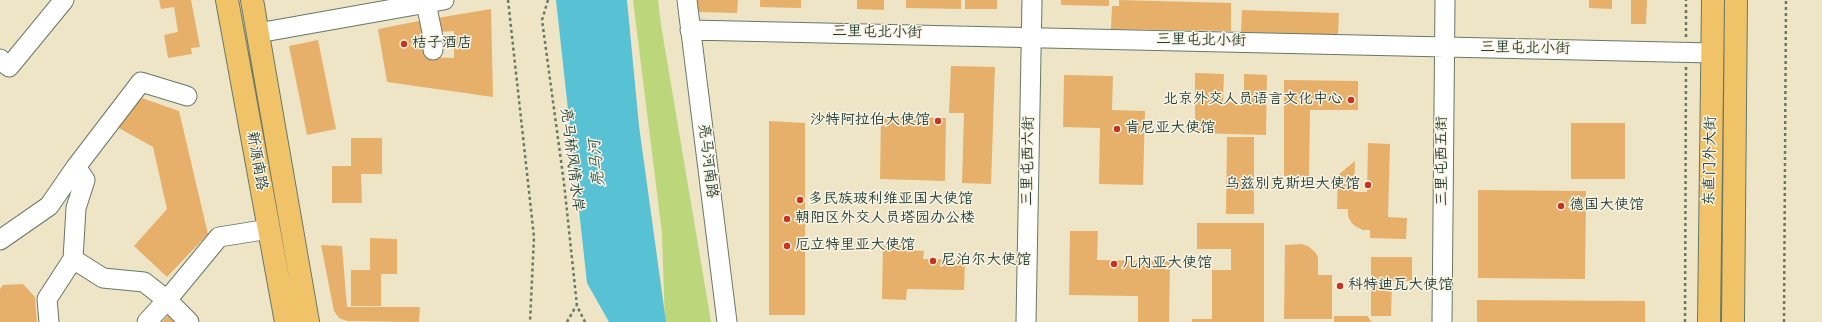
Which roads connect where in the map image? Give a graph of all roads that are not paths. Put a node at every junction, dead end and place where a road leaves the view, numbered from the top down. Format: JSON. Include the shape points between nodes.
{"nodes":[{"id":1,"x":64,"y":0,"type":"edge"},
{"id":2,"x":227,"y":0,"type":"edge"},
{"id":3,"x":252,"y":0,"type":"edge"},
{"id":4,"x":687,"y":0,"type":"edge"},
{"id":5,"x":1032,"y":0,"type":"edge"},
{"id":6,"x":1445,"y":0,"type":"edge"},
{"id":7,"x":1713,"y":0,"type":"edge"},
{"id":8,"x":1736,"y":0,"type":"edge"},
{"id":9,"x":435,"y":2,"type":"edge"},
{"id":10,"x":690,"y":30,"type":"junction"},
{"id":11,"x":258,"y":33,"type":"junction"},
{"id":12,"x":1031,"y":36,"type":"junction"},
{"id":13,"x":1444,"y":47,"type":"junction"},
{"id":14,"x":433,"y":50,"type":"dead end"},
{"id":15,"x":1712,"y":53,"type":"junction"},
{"id":16,"x":0,"y":58,"type":"edge"},
{"id":17,"x":188,"y":96,"type":"dead end"},
{"id":18,"x":76,"y":167,"type":"junction"},
{"id":19,"x":269,"y":229,"type":"junction"},
{"id":20,"x":0,"y":240,"type":"edge"},
{"id":21,"x":73,"y":260,"type":"junction"},
{"id":22,"x":167,"y":300,"type":"junction"},
{"id":23,"x":49,"y":322,"type":"edge"},
{"id":24,"x":147,"y":322,"type":"edge"},
{"id":25,"x":190,"y":322,"type":"edge"},
{"id":26,"x":286,"y":322,"type":"edge"},
{"id":27,"x":308,"y":322,"type":"edge"},
{"id":28,"x":727,"y":322,"type":"edge"},
{"id":29,"x":1026,"y":322,"type":"edge"},
{"id":30,"x":1442,"y":322,"type":"edge"},
{"id":31,"x":1709,"y":322,"type":"edge"},
{"id":32,"x":1733,"y":322,"type":"edge"}],
"edges":[{"from":1,"to":16,"type":"street","via":[[9,67]]},
{"from":2,"to":19,"type":"main road","name":"新源南路"},
{"from":3,"to":11,"type":"main road","name":"新源南路"},
{"from":4,"to":10,"type":"street","name":"亮马河南路"},
{"from":5,"to":12,"type":"street","name":"三里屯西六街"},
{"from":6,"to":13,"type":"street","name":"三里屯西五街"},
{"from":7,"to":15,"type":"main road","name":"东直门外大街"},
{"from":8,"to":32,"type":"main road","name":"东直门外大街"},
{"from":9,"to":11,"type":"street"},
{"from":9,"to":14,"type":"street"},
{"from":10,"to":12,"type":"street","name":"三里屯北小街"},
{"from":10,"to":28,"type":"street","name":"亮马河南路"},
{"from":11,"to":27,"type":"main road","name":"新源南路"},
{"from":12,"to":13,"type":"street","name":"三里屯北小街"},
{"from":12,"to":29,"type":"street","name":"三里屯西六街"},
{"from":13,"to":15,"type":"street","name":"三里屯北小街"},
{"from":13,"to":30,"type":"street","name":"三里屯西五街"},
{"from":15,"to":31,"type":"main road","name":"东直门外大街"},
{"from":17,"to":18,"type":"street","via":[[141,82]]},
{"from":18,"to":20,"type":"street","via":[[49,206]]},
{"from":18,"to":21,"type":"street","via":[[85,180],[76,208]]},
{"from":19,"to":22,"type":"street","via":[[220,237]]},
{"from":19,"to":26,"type":"main road","name":"新源南路"},
{"from":21,"to":22,"type":"street","via":[[103,278],[144,282]]},
{"from":21,"to":23,"type":"street","via":[[47,299]]},
{"from":22,"to":24,"type":"street"},
{"from":22,"to":25,"type":"street"}]}
